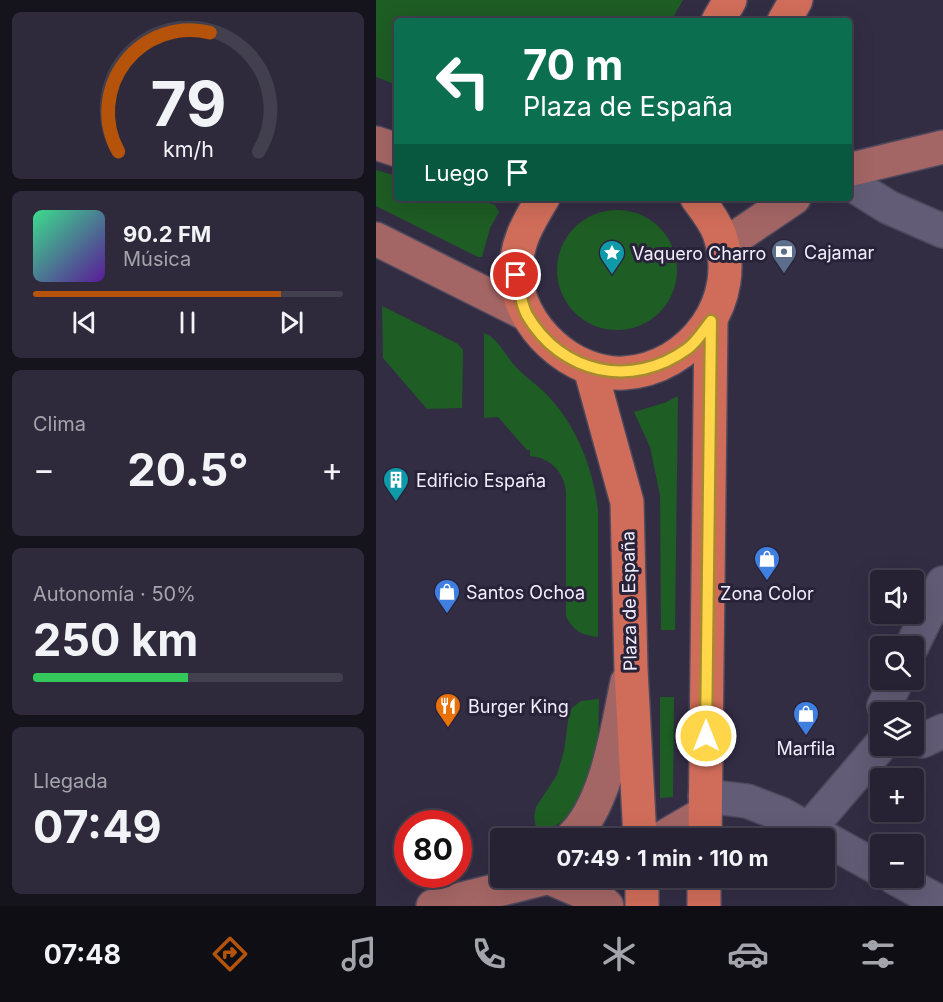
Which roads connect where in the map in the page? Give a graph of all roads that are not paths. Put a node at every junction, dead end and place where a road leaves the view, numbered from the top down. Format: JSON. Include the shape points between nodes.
{"nodes":[{"id":1,"x":730,"y":0,"type":"edge"},
{"id":2,"x":796,"y":0,"type":"edge"},
{"id":3,"x":720,"y":18,"type":"edge"},
{"id":4,"x":786,"y":18,"type":"edge"},
{"id":5,"x":376,"y":143,"type":"edge"},
{"id":6,"x":943,"y":147,"type":"edge"},
{"id":7,"x":394,"y":149,"type":"edge"},
{"id":8,"x":852,"y":169,"type":"edge"},
{"id":9,"x":852,"y":184,"type":"edge"},
{"id":10,"x":541,"y":201,"type":"edge"},
{"id":11,"x":780,"y":201,"type":"edge"},
{"id":12,"x":713,"y":215,"type":"edge"},
{"id":13,"x":943,"y":231,"type":"edge"},
{"id":14,"x":376,"y":239,"type":"edge"},
{"id":15,"x":526,"y":314,"type":"junction"},
{"id":16,"x":711,"y":321,"type":"junction"},
{"id":17,"x":590,"y":368,"type":"junction"},
{"id":18,"x":943,"y":583,"type":"edge"},
{"id":19,"x":917,"y":636,"type":"edge"},
{"id":20,"x":631,"y":669,"type":"junction"},
{"id":21,"x":943,"y":731,"type":"edge"},
{"id":22,"x":924,"y":740,"type":"edge"},
{"id":23,"x":871,"y":756,"type":"edge"},
{"id":24,"x":705,"y":816,"type":"edge"},
{"id":25,"x":578,"y":828,"type":"edge"},
{"id":26,"x":639,"y":828,"type":"edge"},
{"id":27,"x":682,"y":828,"type":"edge"},
{"id":28,"x":807,"y":828,"type":"edge"},
{"id":29,"x":810,"y":828,"type":"edge"},
{"id":30,"x":835,"y":844,"type":"edge"},
{"id":31,"x":870,"y":863,"type":"edge"},
{"id":32,"x":502,"y":888,"type":"edge"},
{"id":33,"x":564,"y":888,"type":"edge"},
{"id":34,"x":642,"y":888,"type":"edge"},
{"id":35,"x":704,"y":888,"type":"edge"},
{"id":36,"x":912,"y":888,"type":"edge"},
{"id":37,"x":939,"y":904,"type":"edge"},
{"id":38,"x":433,"y":906,"type":"edge"},
{"id":39,"x":607,"y":906,"type":"edge"},
{"id":40,"x":642,"y":906,"type":"edge"},
{"id":41,"x":704,"y":906,"type":"edge"}],
"edges":[{"from":1,"to":3,"type":"highway"},
{"from":2,"to":4,"type":"highway"},
{"from":5,"to":7,"type":"main road"},
{"from":6,"to":8,"type":"main road"},
{"from":9,"to":13,"type":"street","via":[[888,207]]},
{"from":10,"to":15,"type":"highway","via":[[522,232],[516,275]]},
{"from":11,"to":12,"type":"main road"},
{"from":12,"to":16,"type":"highway","via":[[725,272],[721,297]]},
{"from":14,"to":15,"type":"main road"},
{"from":15,"to":17,"type":"highway","via":[[553,348]]},
{"from":16,"to":17,"type":"highway","via":[[688,348],[658,366],[623,373]]},
{"from":16,"to":24,"type":"highway"},
{"from":17,"to":20,"type":"highway","name":"Plaza de España","via":[[627,502]]},
{"from":18,"to":19,"type":"street"},
{"from":20,"to":25,"type":"main road","via":[[604,782]]},
{"from":20,"to":26,"type":"highway","name":"Plaza de España"},
{"from":21,"to":22,"type":"street"},
{"from":23,"to":29,"type":"street"},
{"from":24,"to":27,"type":"main road"},
{"from":24,"to":28,"type":"street","via":[[747,801]]},
{"from":30,"to":31,"type":"street"},
{"from":32,"to":38,"type":"main road"},
{"from":33,"to":39,"type":"main road","via":[[599,899]]},
{"from":34,"to":40,"type":"highway"},
{"from":35,"to":41,"type":"highway"},
{"from":36,"to":37,"type":"street"}]}
